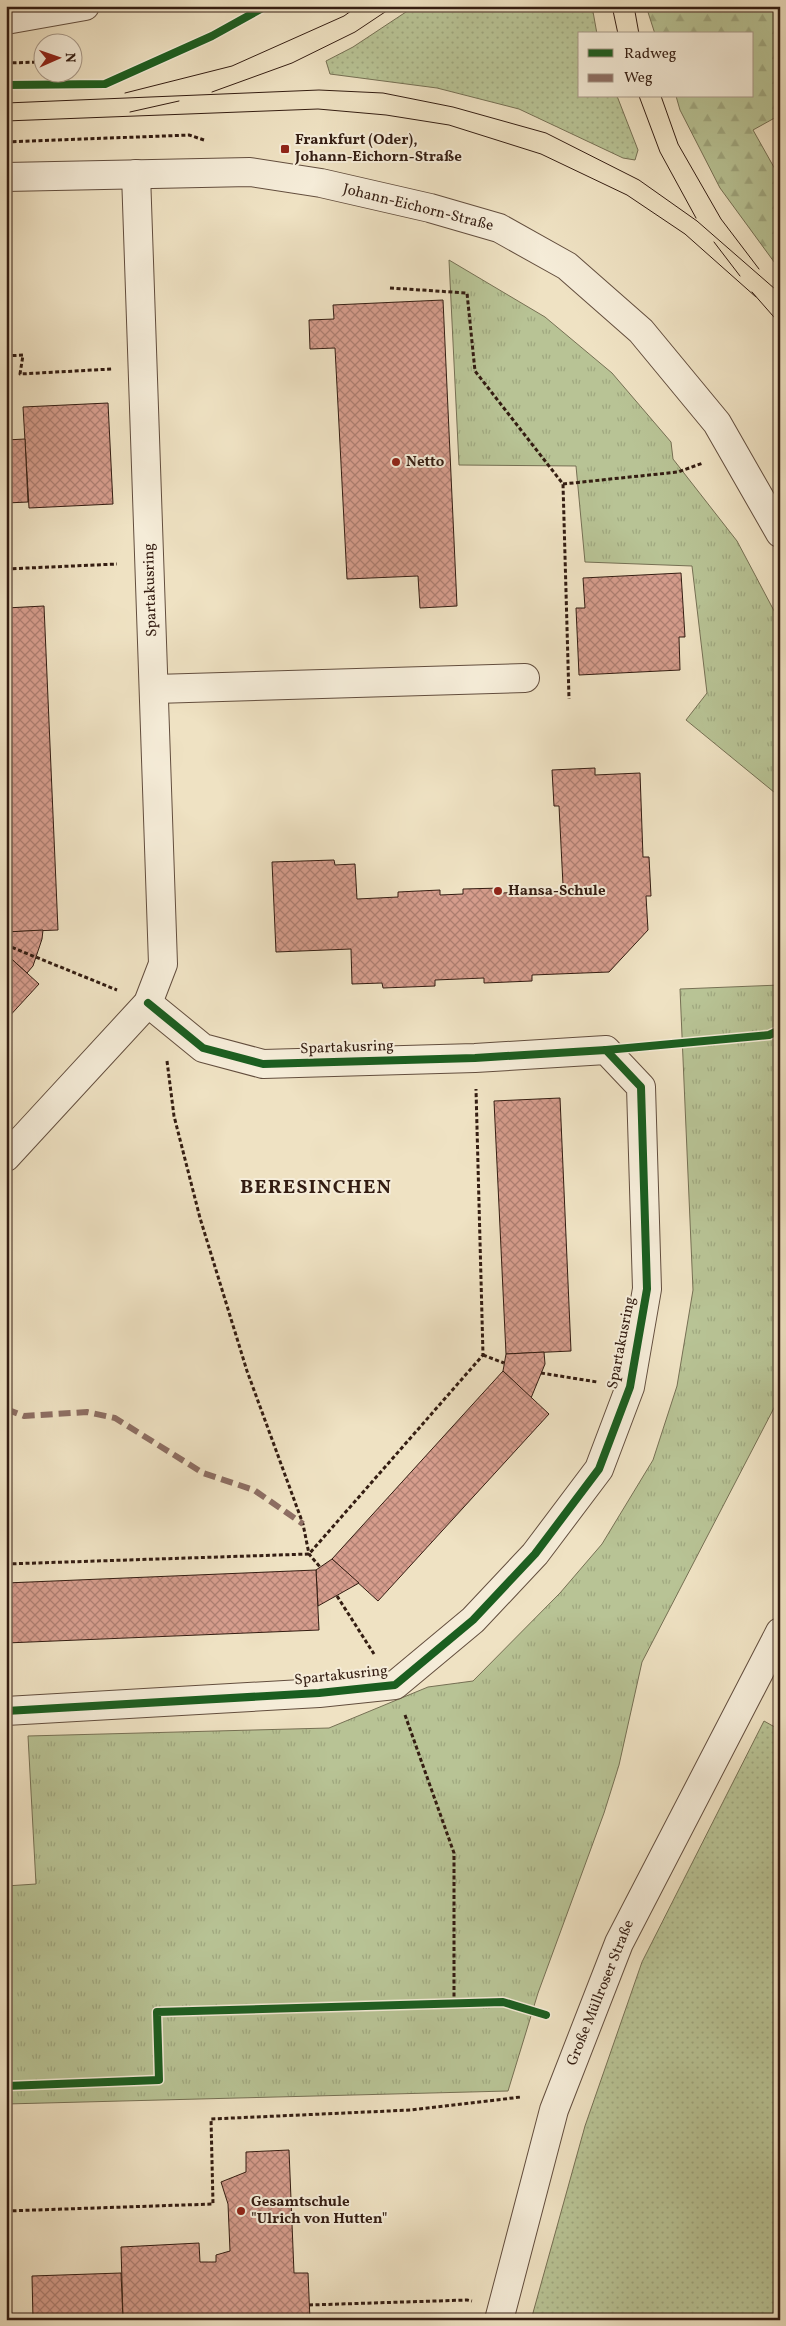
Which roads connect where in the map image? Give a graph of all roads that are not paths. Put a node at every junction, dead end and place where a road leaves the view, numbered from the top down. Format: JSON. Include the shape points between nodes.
{"nodes":[{"id":1,"x":85,"y":6,"type":"edge"},
{"id":2,"x":6,"y":20,"type":"edge"},
{"id":3,"x":136,"y":174,"type":"junction"},
{"id":4,"x":6,"y":177,"type":"edge"},
{"id":5,"x":780,"y":533,"type":"edge"},
{"id":6,"x":525,"y":678,"type":"dead end"},
{"id":7,"x":155,"y":689,"type":"junction"},
{"id":8,"x":154,"y":1008,"type":"junction"},
{"id":9,"x":6,"y":1157,"type":"edge"},
{"id":10,"x":780,"y":1632,"type":"edge"},
{"id":11,"x":6,"y":1711,"type":"edge"},
{"id":12,"x":500,"y":2316,"type":"edge"}],
"edges":[{"from":1,"to":2,"type":"street"},
{"from":3,"to":4,"type":"street","name":"Johann-Eichorn-Straße"},
{"from":3,"to":5,"type":"street","name":"Johann-Eichorn-Straße","via":[[250,172],[321,183],[499,228],[566,266],[641,331],[717,423]]},
{"from":3,"to":7,"type":"street","name":"Spartakusring"},
{"from":6,"to":7,"type":"street"},
{"from":7,"to":8,"type":"street","name":"Spartakusring","via":[[163,964]]},
{"from":8,"to":9,"type":"street","name":"Spartakusring"},
{"from":8,"to":11,"type":"street","name":"Spartakusring","via":[[203,1048],[263,1064],[475,1058],[606,1050],[641,1087],[647,1289],[630,1387],[598,1469],[535,1554],[473,1620],[395,1685],[319,1694]]},
{"from":10,"to":12,"type":"street","name":"Große Müllroser Straße","via":[[619,1943],[554,2110]]}]}
